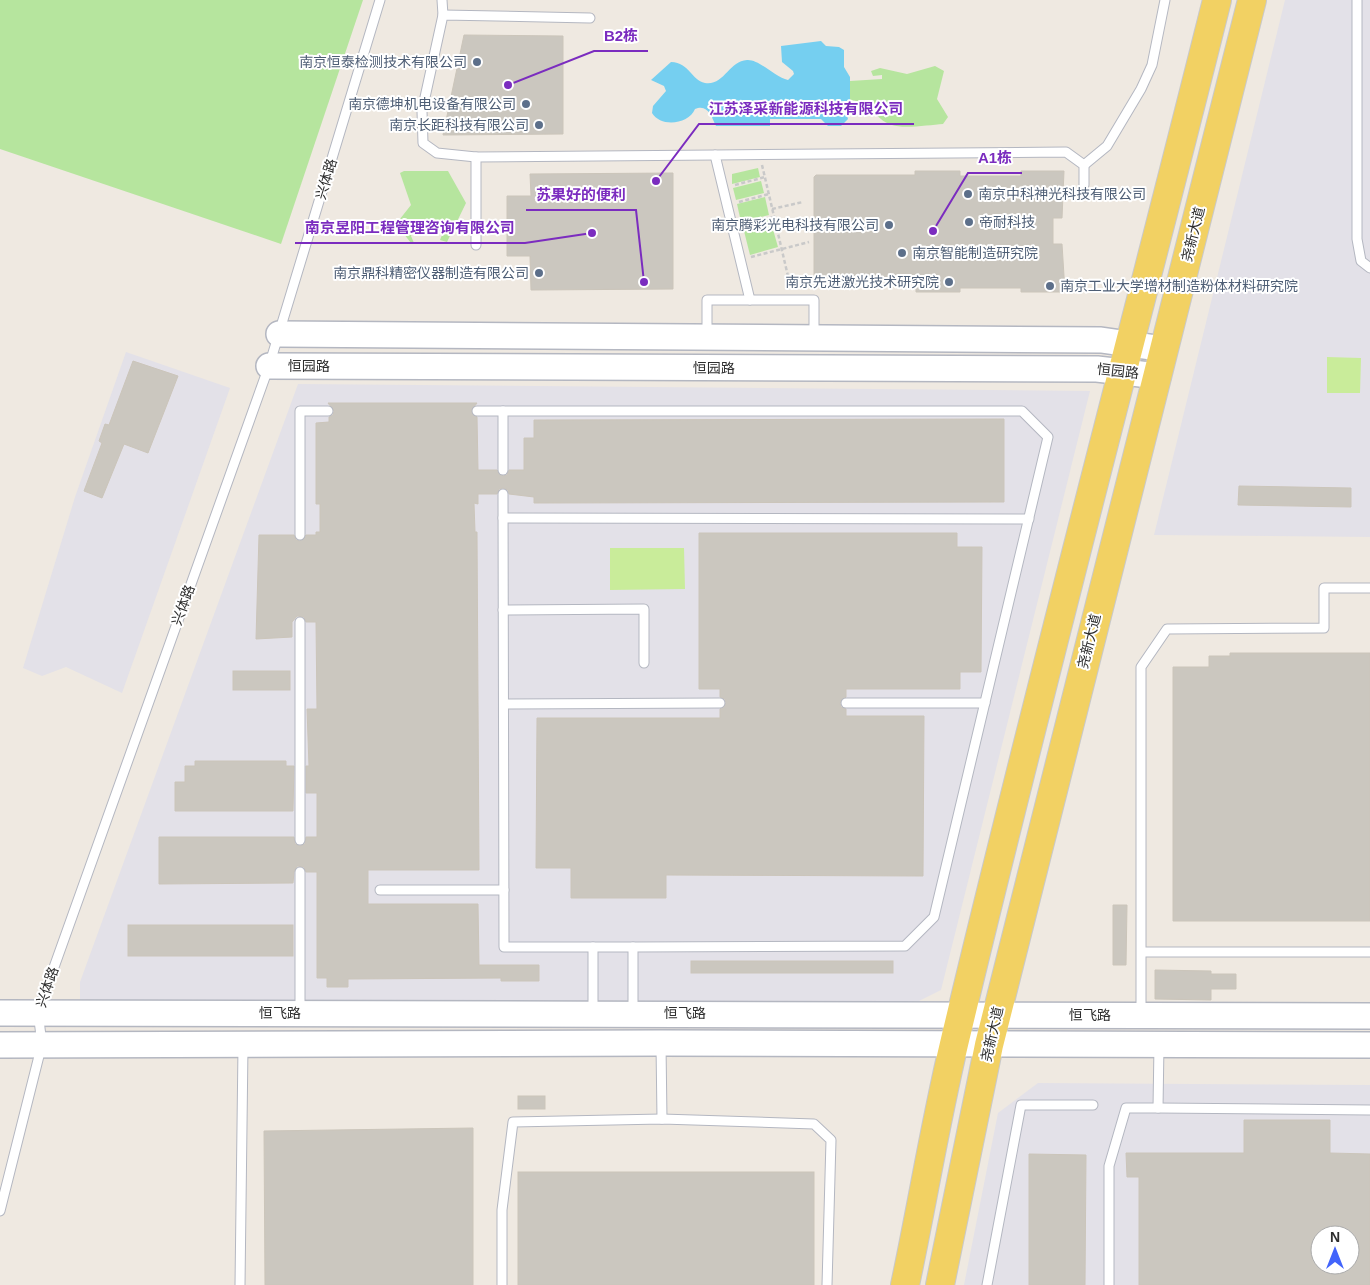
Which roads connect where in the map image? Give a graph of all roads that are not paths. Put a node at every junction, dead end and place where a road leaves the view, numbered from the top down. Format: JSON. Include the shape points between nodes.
{"nodes":[{"id":1,"x":380,"y":0,"type":"edge"},
{"id":2,"x":442,"y":0,"type":"edge"},
{"id":3,"x":1165,"y":0,"type":"edge"},
{"id":4,"x":1217,"y":0,"type":"edge"},
{"id":5,"x":1252,"y":0,"type":"edge"},
{"id":6,"x":1357,"y":0,"type":"edge"},
{"id":7,"x":443,"y":15,"type":"junction"},
{"id":8,"x":590,"y":18,"type":"dead end"},
{"id":9,"x":715,"y":155,"type":"junction"},
{"id":10,"x":476,"y":157,"type":"junction"},
{"id":11,"x":1084,"y":165,"type":"junction"},
{"id":12,"x":1084,"y":185,"type":"dead end"},
{"id":13,"x":476,"y":245,"type":"dead end"},
{"id":14,"x":1370,"y":268,"type":"edge"},
{"id":15,"x":750,"y":300,"type":"junction"},
{"id":16,"x":278,"y":334,"type":"junction"},
{"id":17,"x":710,"y":338,"type":"junction"},
{"id":18,"x":814,"y":339,"type":"junction"},
{"id":19,"x":1131,"y":344,"type":"junction"},
{"id":20,"x":1164,"y":349,"type":"junction"},
{"id":21,"x":269,"y":366,"type":"junction"},
{"id":22,"x":714,"y":368,"type":"junction"},
{"id":23,"x":1123,"y":371,"type":"junction"},
{"id":24,"x":1158,"y":376,"type":"junction"},
{"id":25,"x":328,"y":411,"type":"dead end"},
{"id":26,"x":477,"y":411,"type":"dead end"},
{"id":27,"x":503,"y":411,"type":"junction"},
{"id":28,"x":503,"y":470,"type":"dead end"},
{"id":29,"x":503,"y":494,"type":"dead end"},
{"id":30,"x":503,"y":518,"type":"junction"},
{"id":31,"x":1029,"y":519,"type":"junction"},
{"id":32,"x":300,"y":535,"type":"dead end"},
{"id":33,"x":1370,"y":588,"type":"edge"},
{"id":34,"x":503,"y":610,"type":"junction"},
{"id":35,"x":300,"y":622,"type":"dead end"},
{"id":36,"x":644,"y":663,"type":"dead end"},
{"id":37,"x":504,"y":704,"type":"junction"},
{"id":38,"x":720,"y":704,"type":"dead end"},
{"id":39,"x":846,"y":704,"type":"dead end"},
{"id":40,"x":985,"y":704,"type":"junction"},
{"id":41,"x":300,"y":840,"type":"dead end"},
{"id":42,"x":300,"y":872,"type":"dead end"},
{"id":43,"x":380,"y":890,"type":"dead end"},
{"id":44,"x":504,"y":890,"type":"junction"},
{"id":45,"x":593,"y":947,"type":"junction"},
{"id":46,"x":633,"y":947,"type":"junction"},
{"id":47,"x":1142,"y":952,"type":"junction"},
{"id":48,"x":1370,"y":952,"type":"edge"},
{"id":49,"x":0,"y":1012,"type":"edge"},
{"id":50,"x":38,"y":1012,"type":"junction"},
{"id":51,"x":300,"y":1013,"type":"junction"},
{"id":52,"x":593,"y":1013,"type":"junction"},
{"id":53,"x":633,"y":1013,"type":"junction"},
{"id":54,"x":962,"y":1014,"type":"junction"},
{"id":55,"x":996,"y":1015,"type":"junction"},
{"id":56,"x":1142,"y":1016,"type":"junction"},
{"id":57,"x":1370,"y":1016,"type":"edge"},
{"id":58,"x":661,"y":1043,"type":"junction"},
{"id":59,"x":0,"y":1044,"type":"edge"},
{"id":60,"x":42,"y":1044,"type":"junction"},
{"id":61,"x":244,"y":1044,"type":"junction"},
{"id":62,"x":954,"y":1045,"type":"junction"},
{"id":63,"x":989,"y":1045,"type":"junction"},
{"id":64,"x":1159,"y":1045,"type":"junction"},
{"id":65,"x":1370,"y":1045,"type":"edge"},
{"id":66,"x":1093,"y":1105,"type":"dead end"},
{"id":67,"x":1158,"y":1108,"type":"junction"},
{"id":68,"x":1370,"y":1110,"type":"edge"},
{"id":69,"x":662,"y":1119,"type":"junction"},
{"id":70,"x":0,"y":1211,"type":"edge"},
{"id":71,"x":240,"y":1285,"type":"edge"},
{"id":72,"x":502,"y":1285,"type":"edge"},
{"id":73,"x":827,"y":1285,"type":"edge"},
{"id":74,"x":905,"y":1285,"type":"edge"},
{"id":75,"x":940,"y":1285,"type":"edge"},
{"id":76,"x":987,"y":1285,"type":"edge"},
{"id":77,"x":1109,"y":1285,"type":"edge"}],
"edges":[{"from":1,"to":16,"type":"lane","name":"兴体路"},
{"from":2,"to":7,"type":"lane"},
{"from":3,"to":11,"type":"lane","via":[[1152,65],[1141,89],[1107,146]]},
{"from":4,"to":19,"type":"main road"},
{"from":5,"to":20,"type":"main road","name":"尧新大道"},
{"from":6,"to":14,"type":"lane","via":[[1357,238],[1361,261]]},
{"from":7,"to":8,"type":"lane"},
{"from":7,"to":10,"type":"lane","via":[[422,111],[424,143],[437,153]]},
{"from":9,"to":10,"type":"lane"},
{"from":9,"to":11,"type":"lane","via":[[1066,152]]},
{"from":9,"to":15,"type":"lane"},
{"from":10,"to":13,"type":"lane"},
{"from":11,"to":12,"type":"lane"},
{"from":15,"to":17,"type":"lane","via":[[707,300]]},
{"from":15,"to":18,"type":"lane","via":[[814,300]]},
{"from":16,"to":17,"type":"main road","name":"恒园路"},
{"from":16,"to":21,"type":"lane","name":"兴体路"},
{"from":17,"to":18,"type":"main road","name":"恒园路"},
{"from":17,"to":22,"type":"main road"},
{"from":18,"to":19,"type":"main road","name":"恒园路","via":[[1101,340]]},
{"from":19,"to":20,"type":"main road","name":"恒园路"},
{"from":19,"to":23,"type":"main road"},
{"from":20,"to":24,"type":"main road","name":"尧新大道"},
{"from":21,"to":22,"type":"main road","name":"恒园路"},
{"from":21,"to":50,"type":"lane","name":"兴体路"},
{"from":22,"to":23,"type":"main road","name":"恒园路","via":[[1097,368]]},
{"from":23,"to":24,"type":"main road","name":"恒园路"},
{"from":23,"to":54,"type":"main road"},
{"from":24,"to":55,"type":"main road","name":"尧新大道"},
{"from":25,"to":32,"type":"lane","via":[[300,411]]},
{"from":26,"to":27,"type":"lane"},
{"from":27,"to":28,"type":"lane"},
{"from":27,"to":31,"type":"lane","via":[[1022,411],[1048,437]]},
{"from":29,"to":30,"type":"lane"},
{"from":30,"to":31,"type":"lane"},
{"from":30,"to":34,"type":"lane"},
{"from":31,"to":40,"type":"lane"},
{"from":33,"to":47,"type":"lane","via":[[1324,588],[1324,628],[1167,629],[1141,667]]},
{"from":34,"to":36,"type":"lane","via":[[644,609]]},
{"from":34,"to":37,"type":"lane"},
{"from":35,"to":41,"type":"lane"},
{"from":37,"to":38,"type":"lane"},
{"from":37,"to":44,"type":"lane"},
{"from":39,"to":40,"type":"lane"},
{"from":40,"to":46,"type":"lane","via":[[934,917],[904,946]]},
{"from":42,"to":51,"type":"lane"},
{"from":43,"to":44,"type":"lane"},
{"from":44,"to":45,"type":"lane","via":[[504,947]]},
{"from":45,"to":46,"type":"lane"},
{"from":45,"to":52,"type":"lane"},
{"from":46,"to":53,"type":"lane"},
{"from":47,"to":48,"type":"lane"},
{"from":47,"to":56,"type":"lane"},
{"from":49,"to":50,"type":"main road","name":"恒飞路"},
{"from":50,"to":51,"type":"main road","name":"恒飞路"},
{"from":50,"to":60,"type":"lane","name":"兴体路"},
{"from":51,"to":52,"type":"main road","name":"恒飞路"},
{"from":52,"to":53,"type":"main road","name":"恒飞路"},
{"from":53,"to":54,"type":"main road","name":"恒飞路"},
{"from":54,"to":55,"type":"main road","name":"恒飞路"},
{"from":54,"to":62,"type":"main road"},
{"from":55,"to":56,"type":"main road","name":"恒飞路"},
{"from":55,"to":63,"type":"main road","name":"尧新大道"},
{"from":56,"to":57,"type":"main road","name":"恒飞路"},
{"from":58,"to":61,"type":"main road"},
{"from":58,"to":62,"type":"main road"},
{"from":58,"to":69,"type":"lane"},
{"from":59,"to":60,"type":"main road"},
{"from":60,"to":61,"type":"main road"},
{"from":60,"to":70,"type":"lane","name":"兴体路"},
{"from":61,"to":71,"type":"lane"},
{"from":62,"to":63,"type":"main road"},
{"from":62,"to":74,"type":"main road"},
{"from":63,"to":64,"type":"main road"},
{"from":63,"to":75,"type":"main road","name":"尧新大道"},
{"from":64,"to":65,"type":"main road"},
{"from":64,"to":67,"type":"lane"},
{"from":66,"to":76,"type":"lane","via":[[1021,1105]]},
{"from":67,"to":68,"type":"lane"},
{"from":67,"to":77,"type":"lane","via":[[1126,1108],[1109,1166]]},
{"from":69,"to":72,"type":"lane","via":[[513,1122],[502,1210]]},
{"from":69,"to":73,"type":"lane","via":[[814,1124],[831,1140]]}]}
